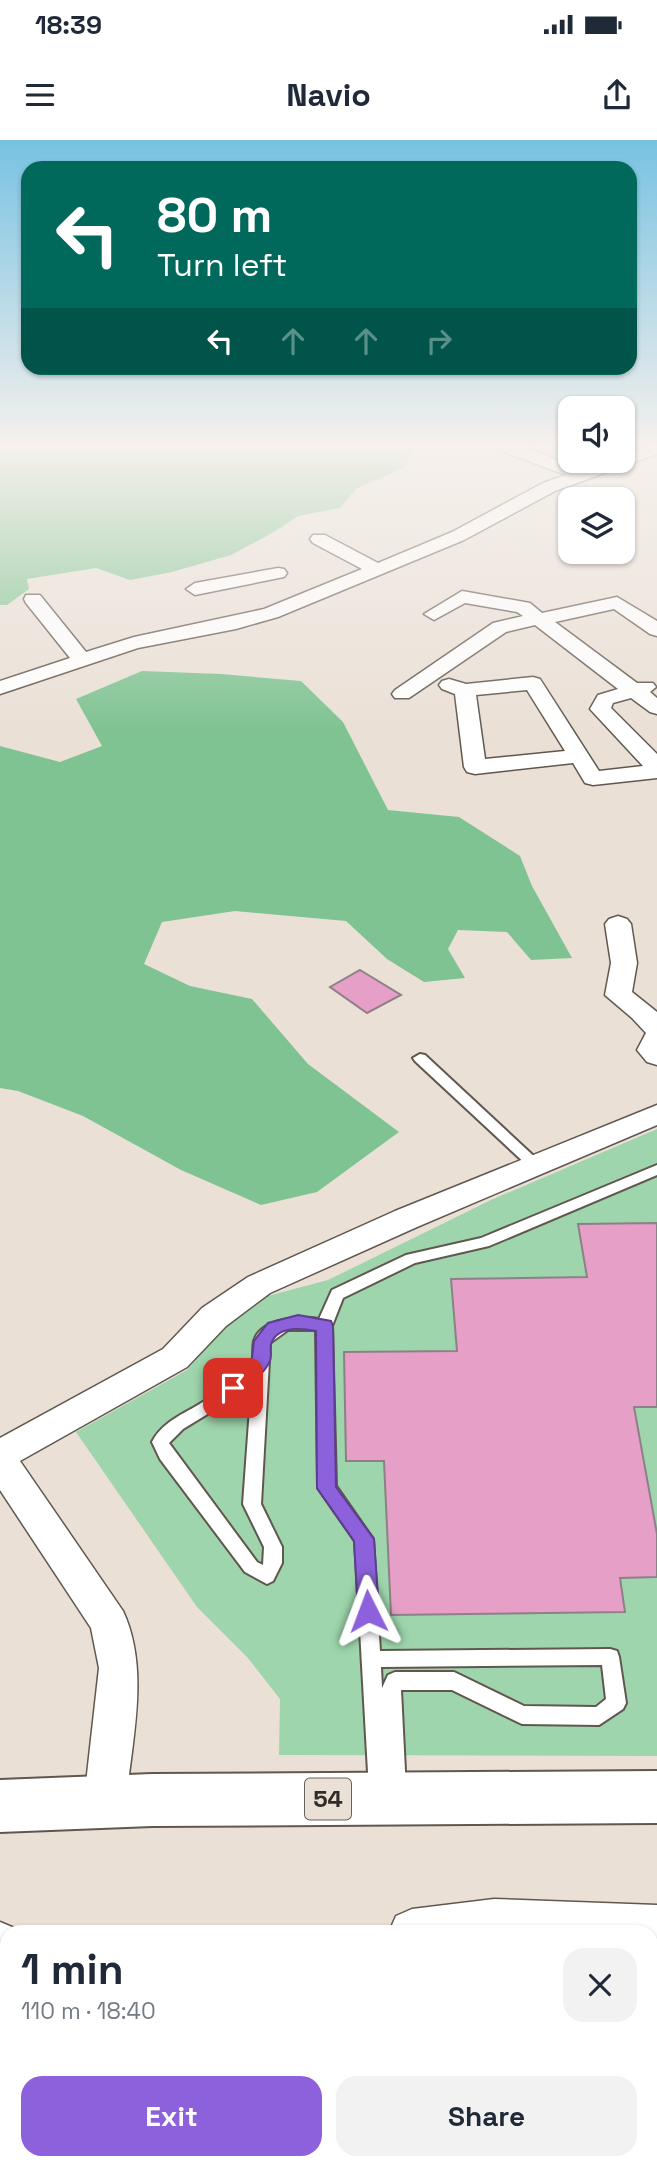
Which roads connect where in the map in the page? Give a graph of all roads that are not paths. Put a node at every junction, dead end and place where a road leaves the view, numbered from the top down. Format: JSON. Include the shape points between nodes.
{"nodes":[{"id":1,"x":319,"y":539,"type":"dead end"},
{"id":2,"x":454,"y":539,"type":"edge"},
{"id":3,"x":379,"y":570,"type":"junction"},
{"id":4,"x":195,"y":589,"type":"dead end"},
{"id":5,"x":33,"y":599,"type":"dead end"},
{"id":6,"x":305,"y":600,"type":"junction"},
{"id":7,"x":435,"y":614,"type":"dead end"},
{"id":8,"x":539,"y":619,"type":"junction"},
{"id":9,"x":657,"y":630,"type":"edge"},
{"id":10,"x":82,"y":660,"type":"junction"},
{"id":11,"x":426,"y":678,"type":"junction"},
{"id":12,"x":657,"y":684,"type":"edge"},
{"id":13,"x":0,"y":688,"type":"edge"},
{"id":14,"x":465,"y":690,"type":"junction"},
{"id":15,"x":632,"y":690,"type":"junction"},
{"id":16,"x":402,"y":694,"type":"dead end"},
{"id":17,"x":657,"y":708,"type":"edge"},
{"id":18,"x":579,"y":756,"type":"junction"},
{"id":19,"x":657,"y":769,"type":"edge"},
{"id":20,"x":618,"y":923,"type":"dead end"},
{"id":21,"x":657,"y":1029,"type":"edge"},
{"id":22,"x":657,"y":1037,"type":"edge"},
{"id":23,"x":657,"y":1056,"type":"edge"},
{"id":24,"x":420,"y":1058,"type":"dead end"},
{"id":25,"x":657,"y":1114,"type":"edge"},
{"id":26,"x":534,"y":1164,"type":"junction"},
{"id":27,"x":657,"y":1170,"type":"edge"},
{"id":28,"x":324,"y":1326,"type":"junction"},
{"id":29,"x":261,"y":1360,"type":"junction"},
{"id":30,"x":0,"y":1455,"type":"edge"},
{"id":31,"x":0,"y":1461,"type":"edge"},
{"id":32,"x":371,"y":1658,"type":"junction"},
{"id":33,"x":657,"y":1797,"type":"edge"},
{"id":34,"x":388,"y":1798,"type":"junction"},
{"id":35,"x":105,"y":1801,"type":"junction"},
{"id":36,"x":0,"y":1806,"type":"edge"},
{"id":37,"x":464,"y":1925,"type":"edge"},
{"id":38,"x":587,"y":1925,"type":"edge"}],
"edges":[{"from":1,"to":3,"type":"street"},
{"from":2,"to":3,"type":"street"},
{"from":3,"to":6,"type":"street"},
{"from":4,"to":6,"type":"street","via":[[273,569]]},
{"from":5,"to":10,"type":"street"},
{"from":6,"to":10,"type":"street","via":[[236,623],[134,643]]},
{"from":7,"to":8,"type":"street","via":[[462,597],[523,607]]},
{"from":8,"to":9,"type":"street","via":[[617,603]]},
{"from":8,"to":11,"type":"street","via":[[500,627]]},
{"from":8,"to":15,"type":"street"},
{"from":10,"to":13,"type":"street"},
{"from":11,"to":14,"type":"street"},
{"from":11,"to":16,"type":"street"},
{"from":12,"to":15,"type":"street"},
{"from":14,"to":18,"type":"street","via":[[533,683]]},
{"from":14,"to":18,"type":"street","via":[[475,767]]},
{"from":15,"to":17,"type":"street"},
{"from":15,"to":19,"type":"street","via":[[605,699],[600,709]]},
{"from":18,"to":19,"type":"street","via":[[593,778]]},
{"from":20,"to":21,"type":"street","via":[[624,963],[618,995]]},
{"from":22,"to":23,"type":"street","via":[[651,1050]]},
{"from":24,"to":26,"type":"lane"},
{"from":25,"to":26,"type":"street"},
{"from":26,"to":30,"type":"street","via":[[260,1284],[214,1317],[175,1358]]},
{"from":27,"to":28,"type":"lane","via":[[484,1242],[411,1259],[337,1294]]},
{"from":28,"to":29,"type":"lane","via":[[298,1321],[275,1327],[262,1341]]},
{"from":28,"to":32,"type":"lane","via":[[327,1488],[364,1539]]},
{"from":29,"to":29,"type":"lane","via":[[252,1504],[273,1547],[267,1576],[251,1567],[160,1442],[167,1431],[210,1406]]},
{"from":31,"to":35,"type":"street","via":[[108,1623],[119,1668]]},
{"from":32,"to":34,"type":"lane"},
{"from":32,"to":34,"type":"lane","via":[[610,1657],[616,1703],[599,1716],[522,1715],[454,1681],[395,1681],[390,1693]]},
{"from":33,"to":34,"type":"main road","number":"54"},
{"from":34,"to":35,"type":"main road","number":"54"},
{"from":35,"to":36,"type":"main road","number":"54"},
{"from":37,"to":38,"type":"street","via":[[494,1921]]}]}
